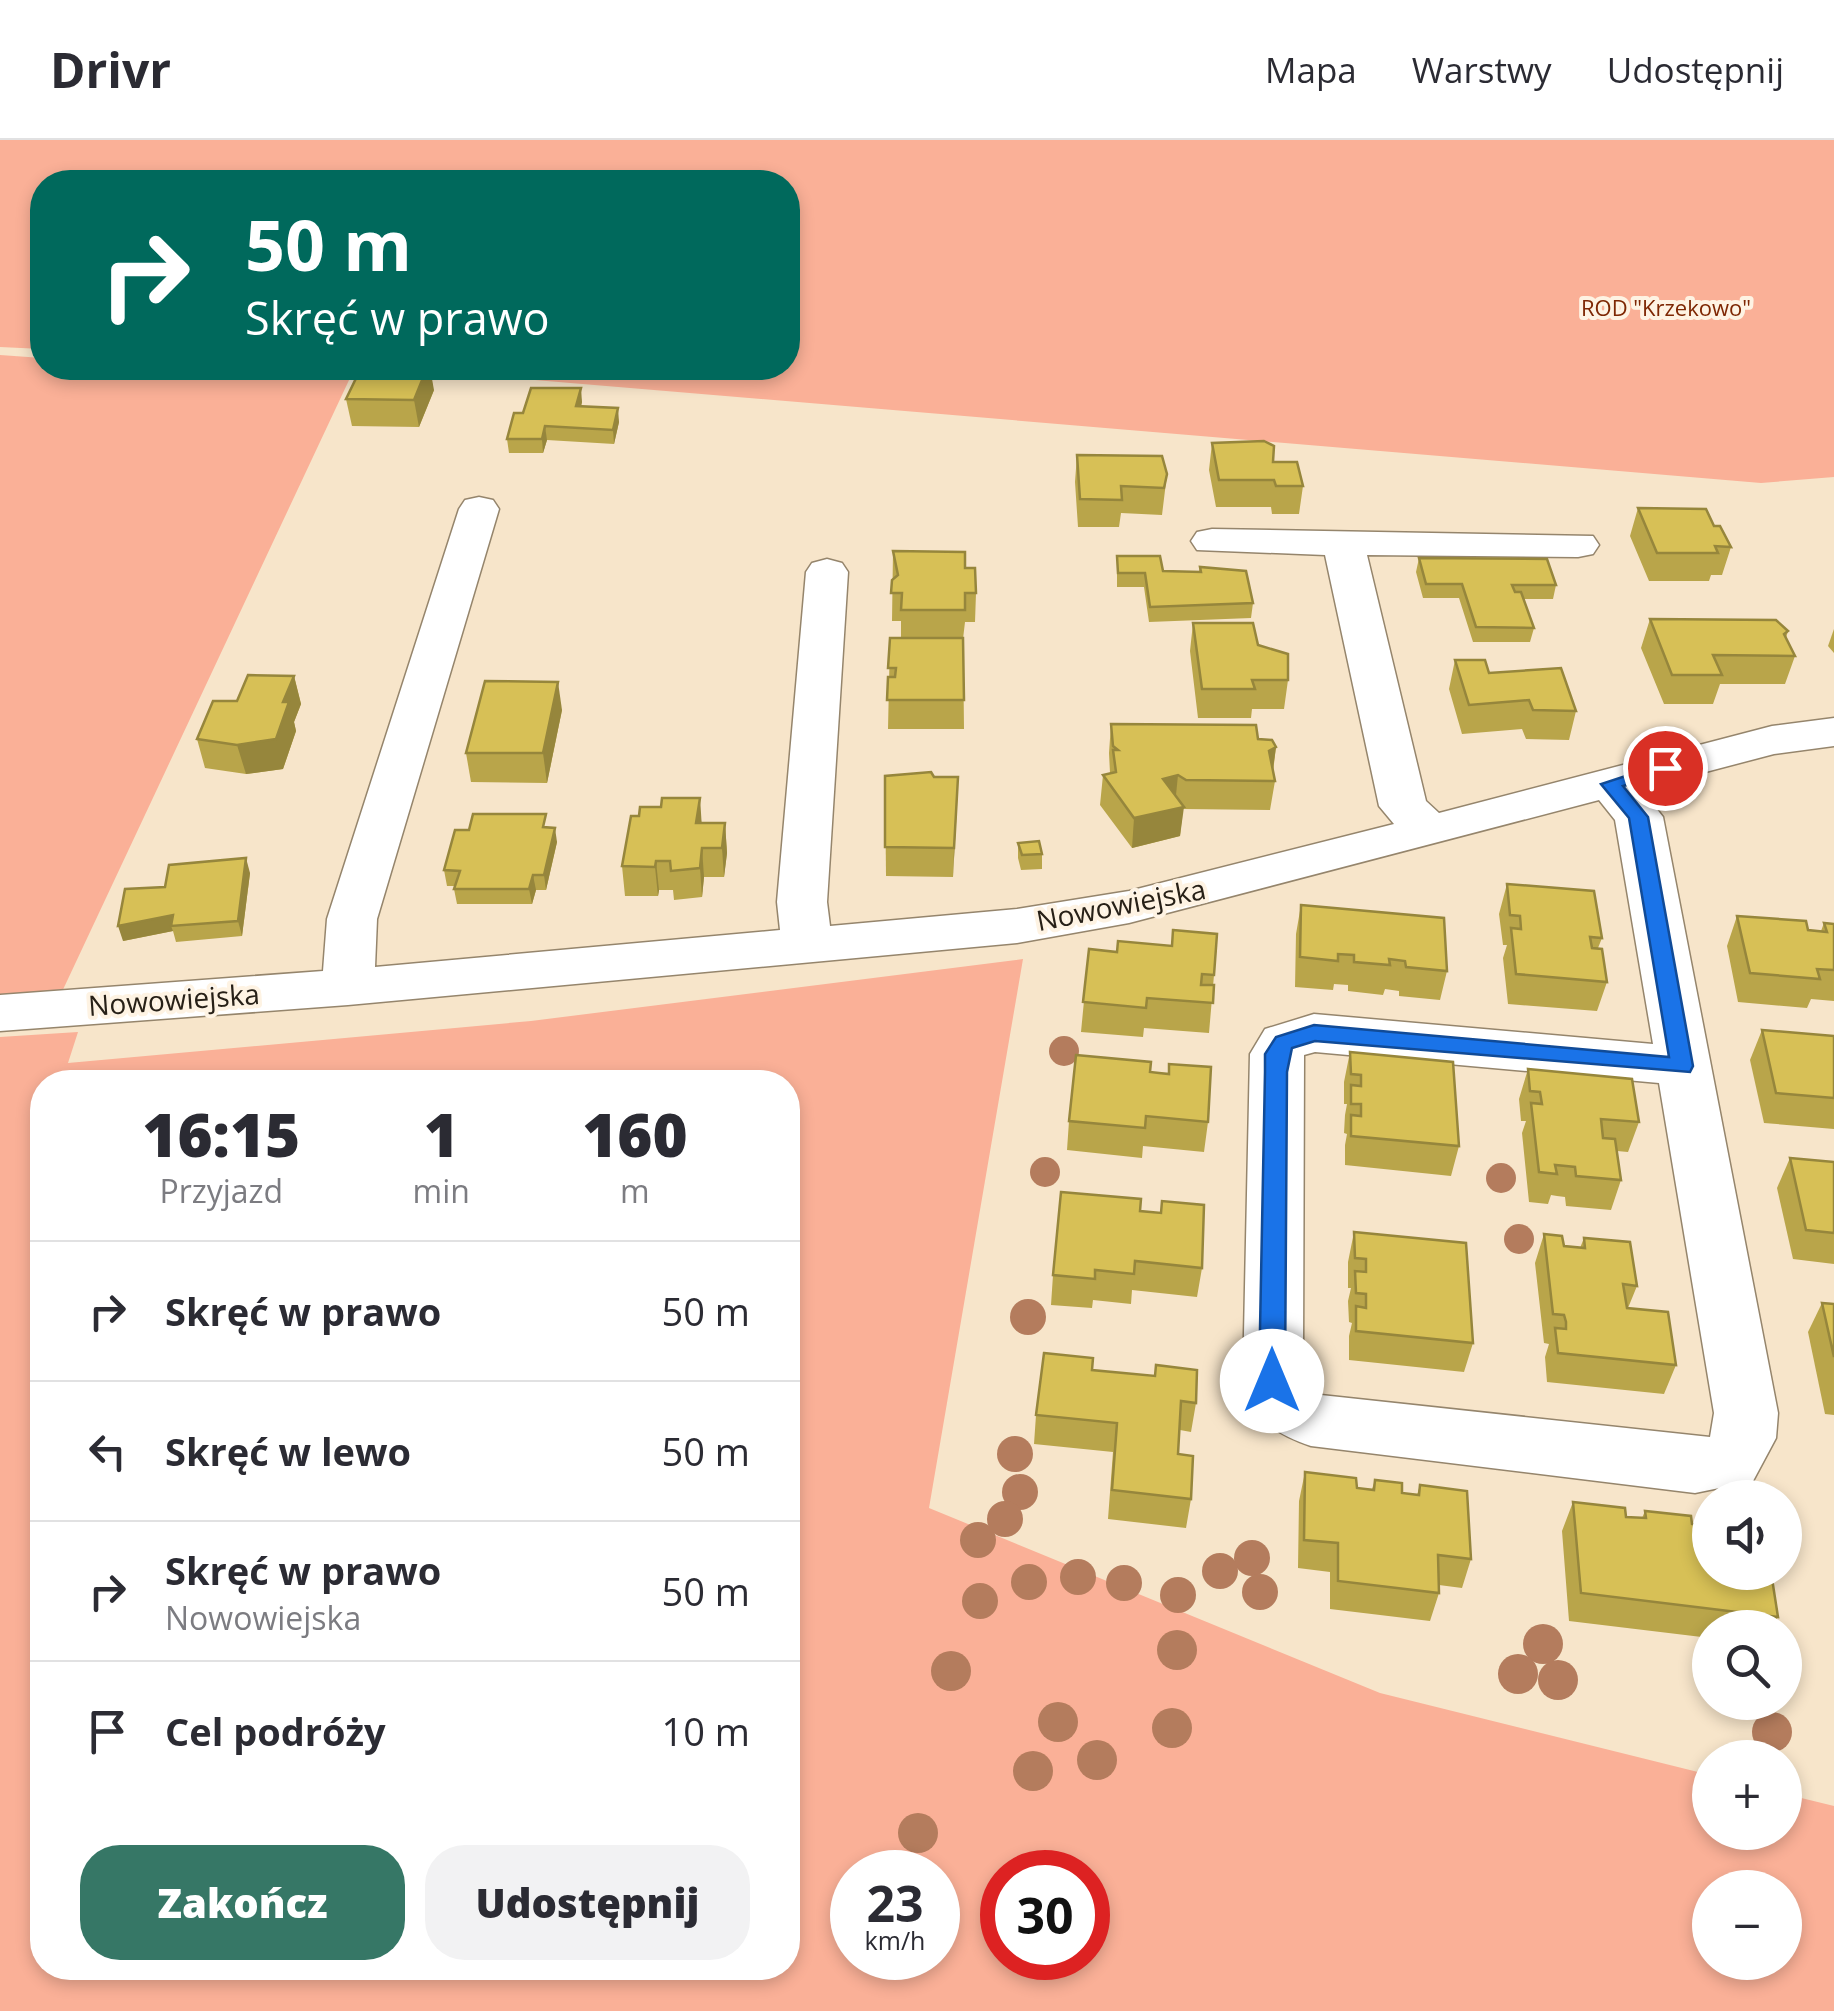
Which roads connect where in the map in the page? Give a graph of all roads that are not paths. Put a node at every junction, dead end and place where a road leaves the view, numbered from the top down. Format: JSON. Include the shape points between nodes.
{"nodes":[{"id":1,"x":479,"y":509,"type":"dead end"},
{"id":2,"x":1212,"y":541,"type":"dead end"},
{"id":3,"x":1343,"y":543,"type":"junction"},
{"id":4,"x":1578,"y":545,"type":"dead end"},
{"id":5,"x":827,"y":572,"type":"dead end"},
{"id":6,"x":1830,"y":732,"type":"edge"},
{"id":7,"x":1610,"y":784,"type":"junction"},
{"id":8,"x":1429,"y":830,"type":"junction"},
{"id":9,"x":807,"y":947,"type":"junction"},
{"id":10,"x":348,"y":987,"type":"junction"},
{"id":11,"x":0,"y":1013,"type":"edge"},
{"id":12,"x":1682,"y":1066,"type":"junction"}],
"edges":[{"from":1,"to":10,"type":"street","via":[[352,918]]},
{"from":2,"to":3,"type":"street"},
{"from":3,"to":4,"type":"street"},
{"from":3,"to":8,"type":"street","via":[[1403,806]]},
{"from":5,"to":9,"type":"street","via":[[802,902]]},
{"from":6,"to":7,"type":"street","name":"Nowowiejska","via":[[1772,740]]},
{"from":7,"to":8,"type":"street","name":"Nowowiejska"},
{"from":7,"to":12,"type":"street","via":[[1638,817]]},
{"from":8,"to":9,"type":"street","name":"Nowowiejska","via":[[1129,907],[1017,926]]},
{"from":9,"to":10,"type":"street","name":"Nowowiejska"},
{"from":10,"to":11,"type":"street","name":"Nowowiejska"},
{"from":12,"to":12,"type":"street","via":[[1746,1413],[1744,1438],[1730,1462],[1694,1466],[1311,1420],[1280,1401],[1272,1357],[1276,1072],[1284,1042],[1314,1033]]}]}
